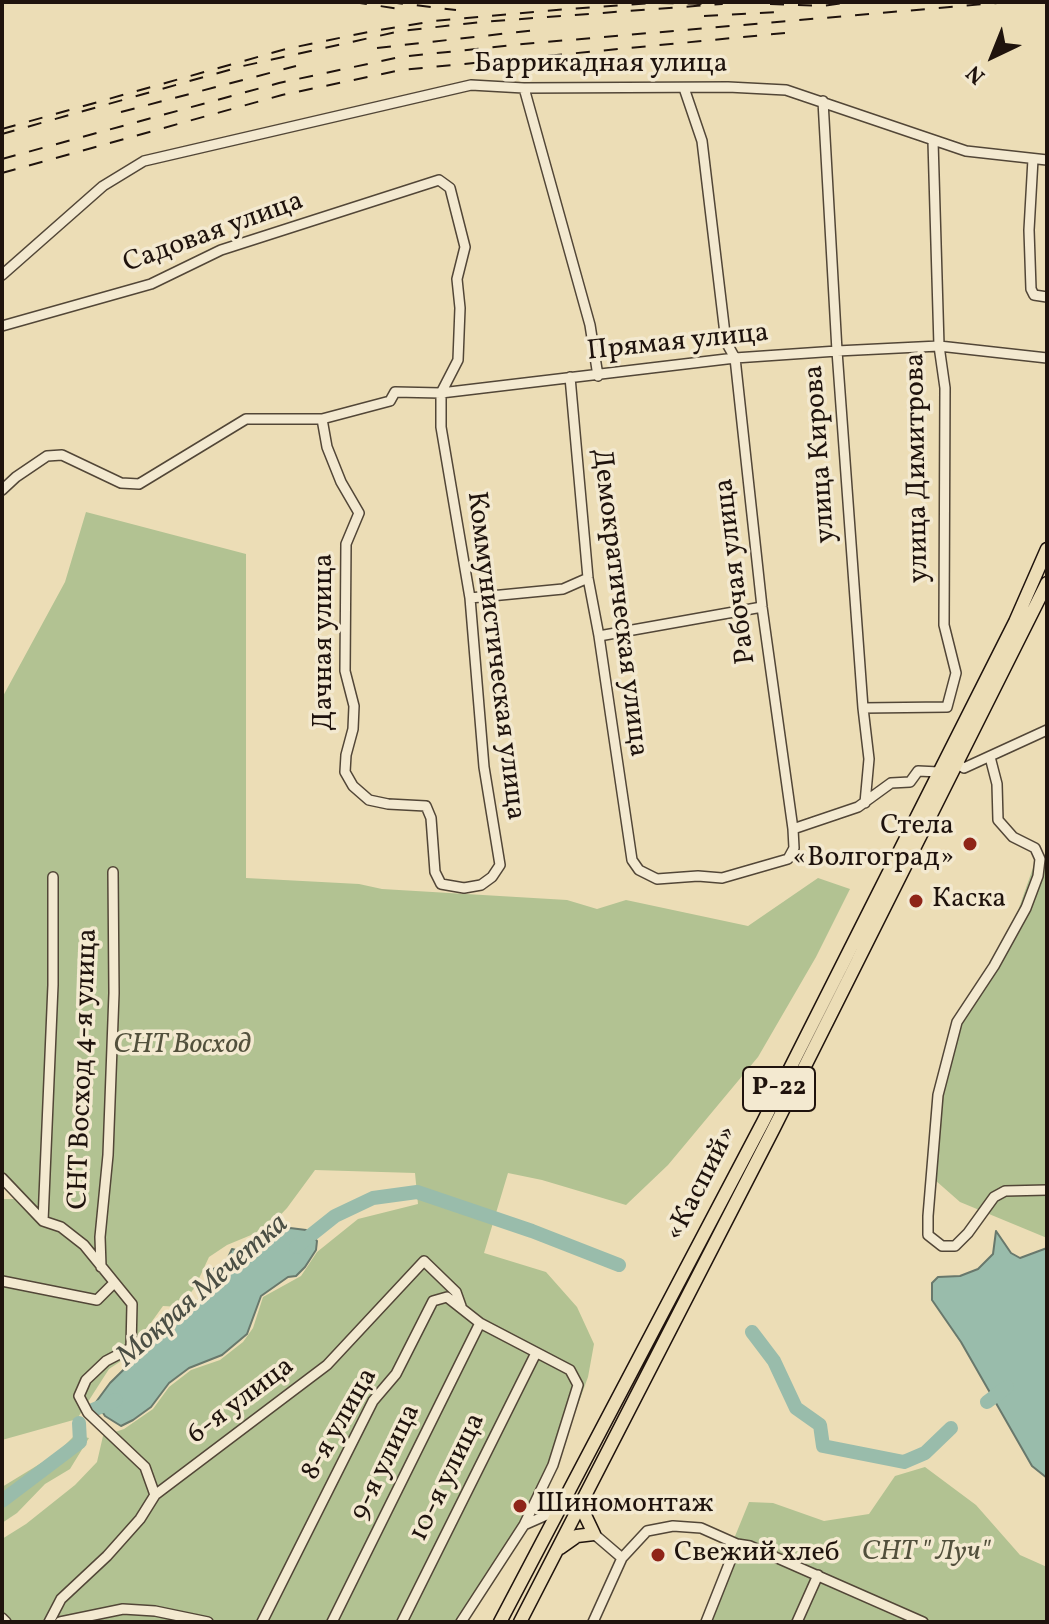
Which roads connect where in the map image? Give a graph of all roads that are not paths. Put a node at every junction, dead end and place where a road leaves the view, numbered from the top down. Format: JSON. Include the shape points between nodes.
{"nodes":[{"id":1,"x":524,"y":88,"type":"junction"},
{"id":2,"x":684,"y":88,"type":"junction"},
{"id":3,"x":823,"y":101,"type":"junction"},
{"id":4,"x":933,"y":141,"type":"junction"},
{"id":5,"x":1033,"y":159,"type":"junction"},
{"id":6,"x":1047,"y":160,"type":"edge"},
{"id":7,"x":439,"y":180,"type":"joint"},
{"id":8,"x":4,"y":269,"type":"edge"},
{"id":9,"x":1047,"y":297,"type":"edge"},
{"id":10,"x":2,"y":326,"type":"edge"},
{"id":11,"x":939,"y":346,"type":"junction"},
{"id":12,"x":837,"y":351,"type":"junction"},
{"id":13,"x":735,"y":358,"type":"junction"},
{"id":14,"x":1047,"y":358,"type":"edge"},
{"id":15,"x":598,"y":376,"type":"junction"},
{"id":16,"x":570,"y":377,"type":"junction"},
{"id":17,"x":441,"y":393,"type":"junction"},
{"id":18,"x":322,"y":419,"type":"junction"},
{"id":19,"x":2,"y":490,"type":"edge"},
{"id":20,"x":1047,"y":549,"type":"edge"},
{"id":21,"x":588,"y":578,"type":"junction"},
{"id":22,"x":1047,"y":583,"type":"edge"},
{"id":23,"x":470,"y":598,"type":"junction"},
{"id":24,"x":762,"y":607,"type":"junction"},
{"id":25,"x":599,"y":636,"type":"junction"},
{"id":26,"x":863,"y":708,"type":"junction"},
{"id":27,"x":1047,"y":730,"type":"edge"},
{"id":28,"x":990,"y":757,"type":"junction"},
{"id":29,"x":958,"y":769,"type":"junction"},
{"id":30,"x":939,"y":772,"type":"junction"},
{"id":31,"x":865,"y":803,"type":"junction"},
{"id":32,"x":793,"y":829,"type":"junction"},
{"id":33,"x":113,"y":872,"type":"dead end"},
{"id":34,"x":53,"y":877,"type":"dead end"},
{"id":35,"x":464,"y":888,"type":"joint"},
{"id":36,"x":2,"y":1178,"type":"edge"},
{"id":37,"x":1047,"y":1190,"type":"edge"},
{"id":38,"x":43,"y":1221,"type":"junction"},
{"id":39,"x":101,"y":1267,"type":"junction"},
{"id":40,"x":2,"y":1281,"type":"edge"},
{"id":41,"x":114,"y":1283,"type":"junction"},
{"id":42,"x":461,"y":1306,"type":"junction"},
{"id":43,"x":480,"y":1323,"type":"junction"},
{"id":44,"x":536,"y":1353,"type":"junction"},
{"id":45,"x":155,"y":1495,"type":"junction"},
{"id":46,"x":585,"y":1498,"type":"junction"},
{"id":47,"x":558,"y":1510,"type":"junction"},
{"id":48,"x":524,"y":1525,"type":"junction"},
{"id":49,"x":594,"y":1534,"type":"junction"},
{"id":50,"x":737,"y":1544,"type":"junction"},
{"id":51,"x":558,"y":1550,"type":"junction"},
{"id":52,"x":622,"y":1558,"type":"junction"},
{"id":53,"x":818,"y":1575,"type":"junction"},
{"id":54,"x":123,"y":1609,"type":"junction"},
{"id":55,"x":905,"y":1618,"type":"edge"},
{"id":56,"x":49,"y":1622,"type":"edge"},
{"id":57,"x":60,"y":1622,"type":"edge"},
{"id":58,"x":126,"y":1622,"type":"edge"},
{"id":59,"x":208,"y":1622,"type":"edge"},
{"id":60,"x":262,"y":1622,"type":"edge"},
{"id":61,"x":332,"y":1622,"type":"edge"},
{"id":62,"x":402,"y":1622,"type":"edge"},
{"id":63,"x":461,"y":1622,"type":"edge"},
{"id":64,"x":500,"y":1622,"type":"edge"},
{"id":65,"x":520,"y":1622,"type":"edge"},
{"id":66,"x":593,"y":1622,"type":"edge"},
{"id":67,"x":706,"y":1622,"type":"edge"},
{"id":68,"x":797,"y":1622,"type":"edge"},
{"id":69,"x":923,"y":1622,"type":"edge"}],
"edges":[{"from":1,"to":2,"type":"street","name":"Баррикадная улица"},
{"from":1,"to":8,"type":"street","name":"Баррикадная улица","via":[[471,85],[144,161],[103,186]]},
{"from":1,"to":15,"type":"street","via":[[590,325]]},
{"from":2,"to":3,"type":"street","name":"Баррикадная улица","via":[[786,90]]},
{"from":2,"to":13,"type":"street","name":"Рабочая улица","via":[[702,141],[726,342]]},
{"from":3,"to":4,"type":"street","name":"Баррикадная улица"},
{"from":3,"to":12,"type":"street","name":"улица Кирова"},
{"from":4,"to":5,"type":"street","name":"Баррикадная улица"},
{"from":4,"to":11,"type":"street","name":"улица Димитрова"},
{"from":5,"to":6,"type":"street","name":"Баррикадная улица"},
{"from":5,"to":9,"type":"street","via":[[1031,289],[1034,295]]},
{"from":7,"to":10,"type":"street","name":"Садовая улица","via":[[221,250],[151,284]]},
{"from":7,"to":17,"type":"street","name":"Коммунистическая улица","via":[[450,188],[465,247],[457,279],[458,360]]},
{"from":11,"to":12,"type":"street","name":"Прямая улица"},
{"from":11,"to":14,"type":"street","name":"Прямая улица"},
{"from":11,"to":26,"type":"street","name":"улица Димитрова","via":[[945,388],[944,625],[956,673],[947,707]]},
{"from":12,"to":13,"type":"street","name":"Прямая улица"},
{"from":12,"to":26,"type":"street","name":"улица Кирова"},
{"from":13,"to":15,"type":"street","name":"Прямая улица"},
{"from":13,"to":24,"type":"street","name":"Рабочая улица"},
{"from":15,"to":16,"type":"street","name":"Прямая улица"},
{"from":16,"to":17,"type":"street","name":"Прямая улица"},
{"from":16,"to":21,"type":"street","name":"Демократическая улица"},
{"from":17,"to":18,"type":"street","name":"Прямая улица","via":[[395,392],[390,401]]},
{"from":17,"to":23,"type":"street","name":"Коммунистическая улица","via":[[441,427]]},
{"from":18,"to":19,"type":"street","via":[[246,419],[139,484],[121,483],[62,455],[47,456]]},
{"from":18,"to":35,"type":"street","name":"Дачная улица","via":[[327,447],[359,513],[346,544],[345,671],[354,706],[345,772],[369,800],[426,806],[435,872],[441,884]]},
{"from":20,"to":30,"type":"highway","name":"«Каспий»","number":"Р-22"},
{"from":21,"to":23,"type":"street","via":[[563,589]]},
{"from":21,"to":25,"type":"street","name":"Демократическая улица"},
{"from":22,"to":29,"type":"highway","name":"«Каспий»","number":"Р-22"},
{"from":23,"to":35,"type":"street","name":"Коммунистическая улица","via":[[484,767],[500,865],[481,885]]},
{"from":24,"to":25,"type":"street"},
{"from":24,"to":32,"type":"street","name":"Рабочая улица"},
{"from":25,"to":32,"type":"street","name":"Демократическая улица","via":[[626,834],[639,870],[657,879],[722,878],[788,859],[794,848]]},
{"from":26,"to":31,"type":"street","name":"улица Кирова","via":[[869,759]]},
{"from":27,"to":28,"type":"street"},
{"from":28,"to":29,"type":"street"},
{"from":28,"to":37,"type":"street","via":[[998,820],[1013,837],[1035,848],[1038,876],[1001,955],[957,1022],[938,1095],[928,1235],[942,1246],[955,1246],[994,1197],[1005,1191]]},
{"from":29,"to":46,"type":"highway","name":"«Каспий»","number":"Р-22"},
{"from":30,"to":31,"type":"street","via":[[918,771],[910,782],[891,783]]},
{"from":30,"to":47,"type":"highway","name":"«Каспий»","number":"Р-22","via":[[763,1122]]},
{"from":31,"to":32,"type":"street"},
{"from":33,"to":39,"type":"street","name":"СНТ Восход 4-я улица","via":[[114,993]]},
{"from":34,"to":38,"type":"street","name":"СНТ Восход 4-я улица"},
{"from":36,"to":38,"type":"street"},
{"from":38,"to":39,"type":"street","via":[[84,1245]]},
{"from":39,"to":41,"type":"street"},
{"from":40,"to":41,"type":"street","via":[[97,1300]]},
{"from":41,"to":45,"type":"street","via":[[132,1304],[131,1348],[106,1361],[86,1380],[79,1396],[88,1413],[145,1467]]},
{"from":42,"to":43,"type":"street"},
{"from":42,"to":45,"type":"street","name":"6-я улица","via":[[456,1292],[424,1261],[327,1365]]},
{"from":42,"to":60,"type":"street","name":"8-я улица","via":[[447,1297],[433,1301],[396,1374],[373,1401]]},
{"from":43,"to":44,"type":"street"},
{"from":43,"to":61,"type":"street","name":"9-я улица"},
{"from":44,"to":48,"type":"street","via":[[570,1370],[578,1385],[553,1465]]},
{"from":44,"to":62,"type":"street","name":"10-я улица"},
{"from":45,"to":56,"type":"street","name":"6-я улица","via":[[107,1556],[61,1599]]},
{"from":46,"to":49,"type":"highway","via":[[584,1513]]},
{"from":46,"to":51,"type":"highway","name":"«Каспий»","number":"Р-22"},
{"from":47,"to":48,"type":"street"},
{"from":47,"to":64,"type":"highway","name":"«Каспий»","number":"Р-22"},
{"from":48,"to":63,"type":"street"},
{"from":49,"to":51,"type":"highway","via":[[577,1536]]},
{"from":49,"to":52,"type":"street"},
{"from":50,"to":52,"type":"street","via":[[701,1528],[673,1526],[647,1531]]},
{"from":50,"to":53,"type":"street"},
{"from":50,"to":67,"type":"street"},
{"from":51,"to":65,"type":"highway","name":"«Каспий»","number":"Р-22"},
{"from":52,"to":66,"type":"street"},
{"from":53,"to":55,"type":"street"},
{"from":53,"to":68,"type":"street"},
{"from":54,"to":57,"type":"street"},
{"from":54,"to":58,"type":"street"},
{"from":54,"to":59,"type":"street"},
{"from":55,"to":69,"type":"street"}]}
